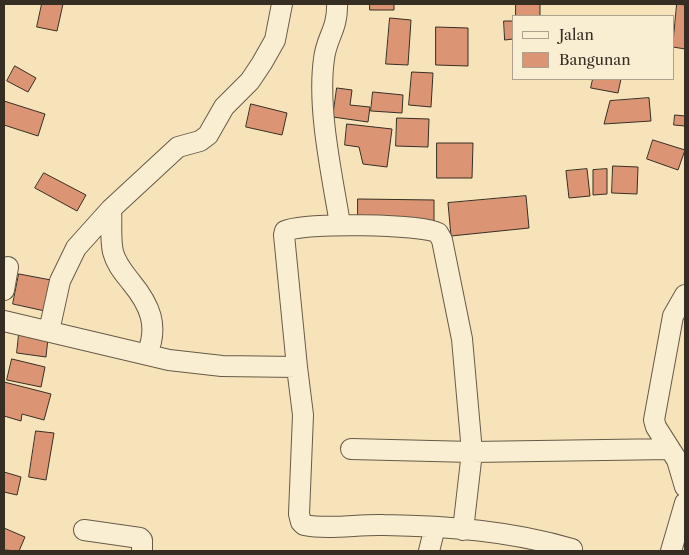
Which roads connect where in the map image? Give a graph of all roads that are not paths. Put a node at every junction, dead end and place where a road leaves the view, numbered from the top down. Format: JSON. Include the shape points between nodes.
{"nodes":[{"id":1,"x":282,"y":4,"type":"edge"},
{"id":2,"x":337,"y":4,"type":"edge"},
{"id":3,"x":111,"y":209,"type":"junction"},
{"id":4,"x":340,"y":224,"type":"junction"},
{"id":5,"x":8,"y":267,"type":"dead end"},
{"id":6,"x":4,"y":290,"type":"edge"},
{"id":7,"x":685,"y":295,"type":"edge"},
{"id":8,"x":4,"y":321,"type":"edge"},
{"id":9,"x":49,"y":331,"type":"junction"},
{"id":10,"x":147,"y":354,"type":"junction"},
{"id":11,"x":297,"y":367,"type":"junction"},
{"id":12,"x":351,"y":449,"type":"dead end"},
{"id":13,"x":670,"y":449,"type":"junction"},
{"id":14,"x":472,"y":452,"type":"junction"},
{"id":15,"x":685,"y":487,"type":"edge"},
{"id":16,"x":685,"y":504,"type":"edge"},
{"id":17,"x":435,"y":526,"type":"junction"},
{"id":18,"x":84,"y":530,"type":"dead end"},
{"id":19,"x":463,"y":530,"type":"junction"},
{"id":20,"x":572,"y":549,"type":"dead end"},
{"id":21,"x":142,"y":551,"type":"edge"},
{"id":22,"x":429,"y":551,"type":"edge"},
{"id":23,"x":671,"y":551,"type":"edge"}],
"edges":[{"from":1,"to":3,"type":"street","via":[[275,40],[250,82],[224,107],[208,135],[200,141],[178,146]]},
{"from":2,"to":4,"type":"street","via":[[338,19],[324,58],[323,92],[326,142]]},
{"from":3,"to":9,"type":"street","via":[[76,248],[60,281]]},
{"from":3,"to":10,"type":"street","via":[[113,252],[119,267],[139,292],[154,323],[153,339]]},
{"from":4,"to":11,"type":"street","via":[[297,227],[284,232]]},
{"from":4,"to":14,"type":"street","via":[[434,231],[440,236],[462,339]]},
{"from":5,"to":6,"type":"street"},
{"from":7,"to":13,"type":"street","via":[[672,316],[655,408],[656,427]]},
{"from":8,"to":9,"type":"street"},
{"from":9,"to":10,"type":"street"},
{"from":10,"to":11,"type":"street","via":[[222,366]]},
{"from":11,"to":17,"type":"street","via":[[303,415],[301,522],[317,526]]},
{"from":12,"to":14,"type":"street"},
{"from":13,"to":14,"type":"street"},
{"from":13,"to":15,"type":"street"},
{"from":14,"to":19,"type":"street"},
{"from":16,"to":23,"type":"street"},
{"from":17,"to":19,"type":"street"},
{"from":17,"to":22,"type":"street"},
{"from":18,"to":21,"type":"street","via":[[140,538]]},
{"from":19,"to":20,"type":"street","via":[[496,532]]}]}
